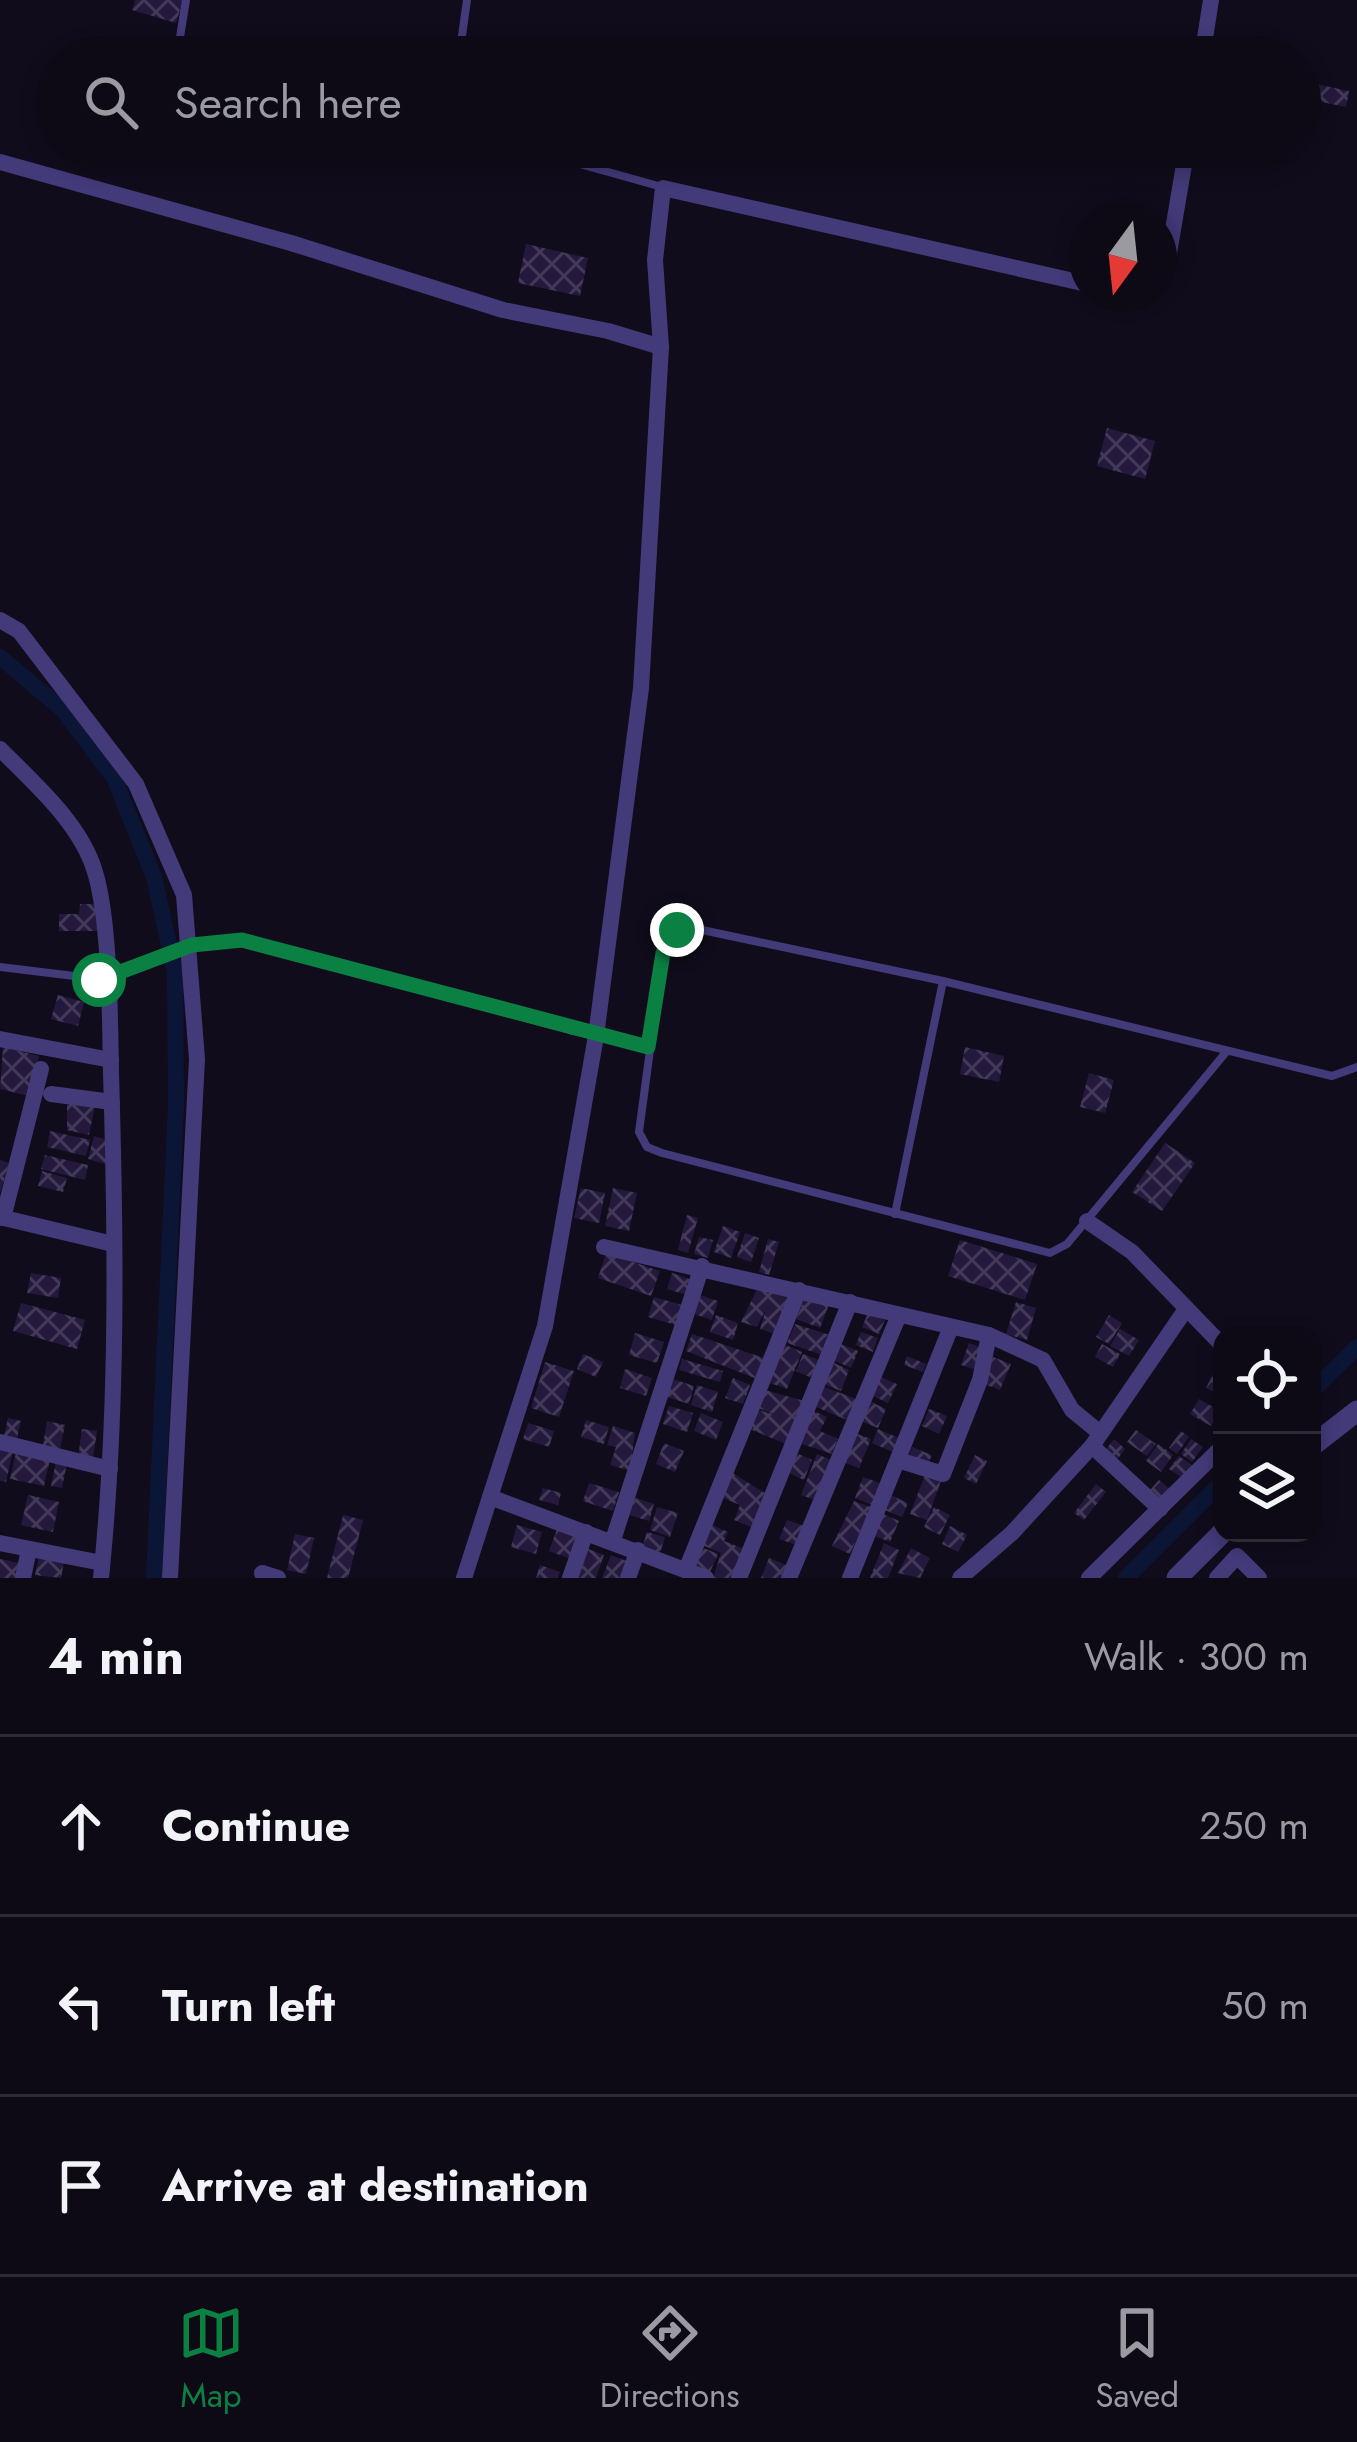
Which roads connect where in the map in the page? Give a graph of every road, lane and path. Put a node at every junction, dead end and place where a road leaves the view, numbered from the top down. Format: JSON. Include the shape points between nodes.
{"nodes":[{"id":1,"x":186,"y":0,"type":"edge"},
{"id":2,"x":467,"y":0,"type":"edge"},
{"id":3,"x":1211,"y":0,"type":"edge"},
{"id":4,"x":180,"y":36,"type":"edge"},
{"id":5,"x":462,"y":36,"type":"edge"},
{"id":6,"x":1205,"y":36,"type":"edge"},
{"id":7,"x":0,"y":162,"type":"edge"},
{"id":8,"x":593,"y":168,"type":"edge"},
{"id":9,"x":1183,"y":168,"type":"edge"},
{"id":10,"x":663,"y":188,"type":"junction"},
{"id":11,"x":1177,"y":206,"type":"edge"},
{"id":12,"x":1069,"y":280,"type":"edge"},
{"id":13,"x":661,"y":347,"type":"junction"},
{"id":14,"x":0,"y":620,"type":"edge"},
{"id":15,"x":0,"y":749,"type":"edge"},
{"id":16,"x":0,"y":967,"type":"edge"},
{"id":17,"x":943,"y":981,"type":"junction"},
{"id":18,"x":596,"y":1036,"type":"junction"},
{"id":19,"x":0,"y":1039,"type":"edge"},
{"id":20,"x":648,"y":1047,"type":"junction"},
{"id":21,"x":1227,"y":1051,"type":"junction"},
{"id":22,"x":111,"y":1060,"type":"junction"},
{"id":23,"x":1357,"y":1066,"type":"edge"},
{"id":24,"x":40,"y":1069,"type":"dead end"},
{"id":25,"x":51,"y":1094,"type":"dead end"},
{"id":26,"x":112,"y":1102,"type":"junction"},
{"id":27,"x":895,"y":1214,"type":"junction"},
{"id":28,"x":1,"y":1217,"type":"edge"},
{"id":29,"x":1087,"y":1221,"type":"junction"},
{"id":30,"x":113,"y":1244,"type":"junction"},
{"id":31,"x":604,"y":1247,"type":"dead end"},
{"id":32,"x":702,"y":1266,"type":"junction"},
{"id":33,"x":799,"y":1290,"type":"junction"},
{"id":34,"x":850,"y":1302,"type":"junction"},
{"id":35,"x":1186,"y":1309,"type":"junction"},
{"id":36,"x":899,"y":1315,"type":"junction"},
{"id":37,"x":951,"y":1327,"type":"junction"},
{"id":38,"x":989,"y":1335,"type":"junction"},
{"id":39,"x":1213,"y":1336,"type":"edge"},
{"id":40,"x":1357,"y":1411,"type":"edge"},
{"id":41,"x":1320,"y":1434,"type":"edge"},
{"id":42,"x":1096,"y":1439,"type":"junction"},
{"id":43,"x":0,"y":1442,"type":"edge"},
{"id":44,"x":1213,"y":1456,"type":"edge"},
{"id":45,"x":898,"y":1460,"type":"junction"},
{"id":46,"x":110,"y":1469,"type":"junction"},
{"id":47,"x":490,"y":1497,"type":"junction"},
{"id":48,"x":1160,"y":1509,"type":"junction"},
{"id":49,"x":586,"y":1532,"type":"junction"},
{"id":50,"x":614,"y":1540,"type":"junction"},
{"id":51,"x":1213,"y":1542,"type":"edge"},
{"id":52,"x":0,"y":1543,"type":"edge"},
{"id":53,"x":29,"y":1549,"type":"junction"},
{"id":54,"x":638,"y":1550,"type":"junction"},
{"id":55,"x":686,"y":1570,"type":"junction"},
{"id":56,"x":1185,"y":1570,"type":"edge"},
{"id":57,"x":102,"y":1571,"type":"edge"},
{"id":58,"x":23,"y":1578,"type":"edge"},
{"id":59,"x":170,"y":1578,"type":"edge"},
{"id":60,"x":464,"y":1578,"type":"edge"},
{"id":61,"x":570,"y":1578,"type":"edge"},
{"id":62,"x":628,"y":1578,"type":"edge"},
{"id":63,"x":706,"y":1578,"type":"edge"},
{"id":64,"x":739,"y":1578,"type":"edge"},
{"id":65,"x":789,"y":1578,"type":"edge"},
{"id":66,"x":850,"y":1578,"type":"edge"},
{"id":67,"x":960,"y":1578,"type":"edge"},
{"id":68,"x":1089,"y":1578,"type":"edge"},
{"id":69,"x":1214,"y":1578,"type":"edge"},
{"id":70,"x":1259,"y":1578,"type":"edge"}],
"edges":[{"from":1,"to":4,"type":"lane"},
{"from":2,"to":5,"type":"lane"},
{"from":3,"to":6,"type":"street"},
{"from":7,"to":13,"type":"street","via":[[503,310]]},
{"from":8,"to":10,"type":"lane"},
{"from":9,"to":11,"type":"street"},
{"from":10,"to":12,"type":"street"},
{"from":10,"to":13,"type":"street","via":[[655,260]]},
{"from":13,"to":18,"type":"street","via":[[641,688]]},
{"from":14,"to":59,"type":"street","via":[[19,631],[136,784],[184,895],[197,1059]]},
{"from":15,"to":22,"type":"street","via":[[79,840],[95,872]]},
{"from":16,"to":18,"type":"lane","bridge":true,"via":[[99,980],[192,945],[242,940]]},
{"from":17,"to":20,"type":"lane","via":[[688,927],[667,941]]},
{"from":17,"to":21,"type":"lane"},
{"from":17,"to":27,"type":"lane"},
{"from":18,"to":20,"type":"lane"},
{"from":18,"to":47,"type":"street","via":[[545,1326]]},
{"from":19,"to":22,"type":"street"},
{"from":20,"to":27,"type":"lane","via":[[639,1132],[647,1147]]},
{"from":21,"to":23,"type":"lane","via":[[1332,1076]]},
{"from":21,"to":29,"type":"lane"},
{"from":22,"to":26,"type":"street"},
{"from":24,"to":28,"type":"street"},
{"from":25,"to":26,"type":"street"},
{"from":26,"to":30,"type":"street"},
{"from":27,"to":29,"type":"lane","via":[[1050,1253]]},
{"from":28,"to":30,"type":"street"},
{"from":29,"to":35,"type":"street","via":[[1132,1252]]},
{"from":30,"to":46,"type":"street"},
{"from":31,"to":32,"type":"street"},
{"from":32,"to":33,"type":"street"},
{"from":32,"to":50,"type":"street"},
{"from":33,"to":34,"type":"street"},
{"from":33,"to":55,"type":"street"},
{"from":34,"to":36,"type":"street"},
{"from":34,"to":64,"type":"street"},
{"from":35,"to":39,"type":"street"},
{"from":35,"to":42,"type":"street"},
{"from":36,"to":37,"type":"street"},
{"from":36,"to":65,"type":"street"},
{"from":37,"to":38,"type":"street"},
{"from":37,"to":45,"type":"street"},
{"from":38,"to":42,"type":"street","via":[[1043,1360]]},
{"from":38,"to":45,"type":"street","via":[[943,1474]]},
{"from":40,"to":41,"type":"street"},
{"from":42,"to":48,"type":"street"},
{"from":42,"to":67,"type":"street"},
{"from":43,"to":46,"type":"street"},
{"from":44,"to":48,"type":"street"},
{"from":45,"to":66,"type":"street"},
{"from":46,"to":57,"type":"street"},
{"from":47,"to":49,"type":"street"},
{"from":47,"to":60,"type":"street"},
{"from":48,"to":68,"type":"street"},
{"from":49,"to":50,"type":"street"},
{"from":49,"to":61,"type":"street"},
{"from":50,"to":54,"type":"street"},
{"from":51,"to":56,"type":"street"},
{"from":52,"to":53,"type":"street"},
{"from":53,"to":57,"type":"street"},
{"from":53,"to":58,"type":"street"},
{"from":54,"to":55,"type":"street"},
{"from":54,"to":62,"type":"street"},
{"from":55,"to":63,"type":"street"},
{"from":56,"to":69,"type":"street"},
{"from":69,"to":70,"type":"street","via":[[1237,1556]]}]}
